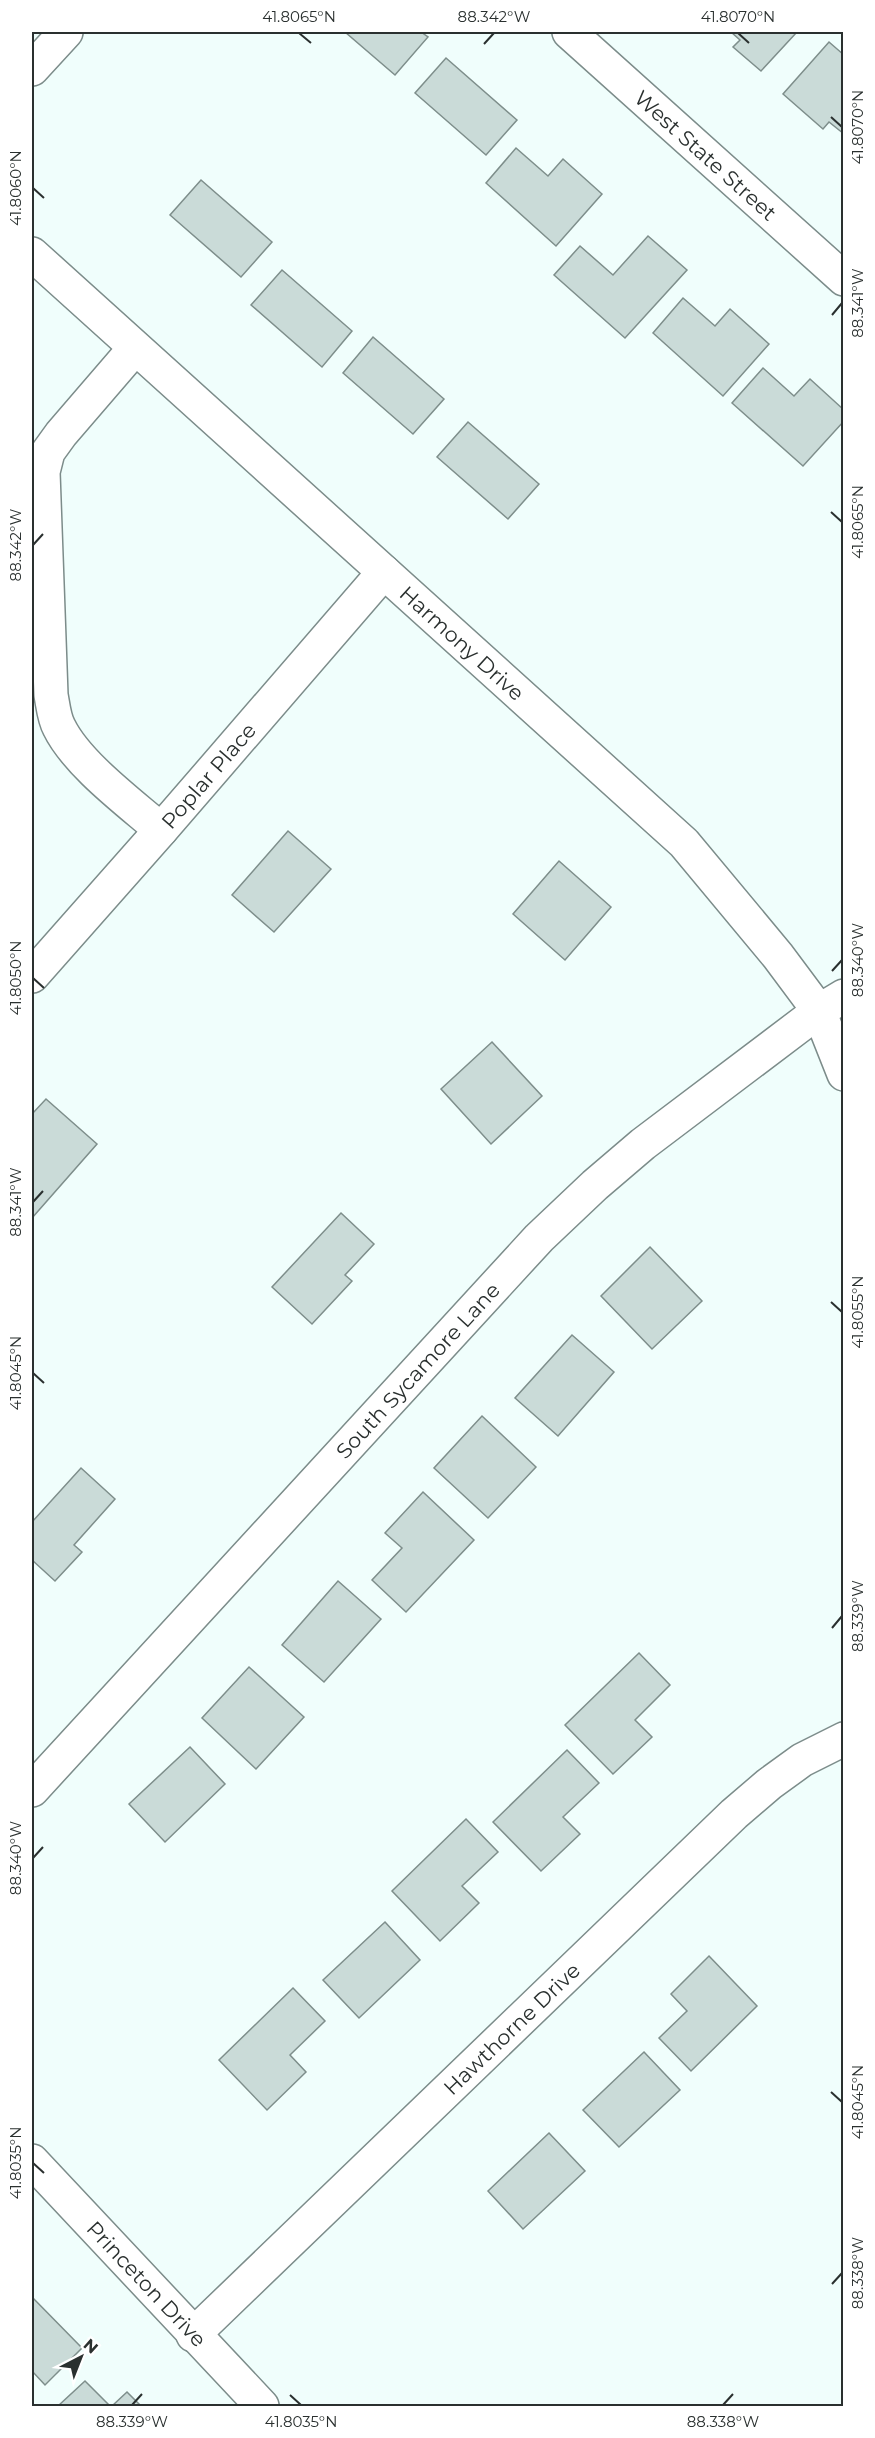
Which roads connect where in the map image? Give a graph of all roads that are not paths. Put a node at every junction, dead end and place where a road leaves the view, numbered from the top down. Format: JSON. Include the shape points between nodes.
{"nodes":[{"id":1,"x":66,"y":32,"type":"edge"},
{"id":2,"x":568,"y":32,"type":"edge"},
{"id":3,"x":32,"y":69,"type":"edge"},
{"id":4,"x":32,"y":254,"type":"edge"},
{"id":5,"x":843,"y":279,"type":"edge"},
{"id":6,"x":135,"y":348,"type":"junction"},
{"id":7,"x":384,"y":572,"type":"junction"},
{"id":8,"x":161,"y":831,"type":"junction"},
{"id":9,"x":32,"y":976,"type":"edge"},
{"id":10,"x":831,"y":1003,"type":"edge"},
{"id":11,"x":843,"y":1074,"type":"edge"},
{"id":12,"x":843,"y":1739,"type":"edge"},
{"id":13,"x":32,"y":1790,"type":"edge"},
{"id":14,"x":32,"y":2161,"type":"edge"},
{"id":15,"x":193,"y":2335,"type":"junction"},
{"id":16,"x":262,"y":2406,"type":"edge"}],
"edges":[{"from":1,"to":3,"type":"street"},
{"from":2,"to":5,"type":"street","name":"West State Street"},
{"from":4,"to":6,"type":"street","name":"Harmony Drive"},
{"from":6,"to":7,"type":"street","name":"Harmony Drive"},
{"from":6,"to":8,"type":"street","via":[[61,434],[48,452],[42,472],[51,695],[58,726],[71,746]]},
{"from":7,"to":8,"type":"street","name":"Poplar Place"},
{"from":7,"to":10,"type":"street","name":"Harmony Drive","via":[[684,843],[778,956]]},
{"from":8,"to":9,"type":"street","name":"Poplar Place"},
{"from":10,"to":11,"type":"street","name":"Harmony Drive"},
{"from":10,"to":13,"type":"street","name":"South Sycamore Lane","via":[[643,1144],[539,1238]]},
{"from":12,"to":15,"type":"street","name":"Hawthorne Drive","via":[[802,1760],[734,1814]]},
{"from":14,"to":15,"type":"street","name":"Princeton Drive"},
{"from":15,"to":16,"type":"street","name":"Princeton Drive"}]}
